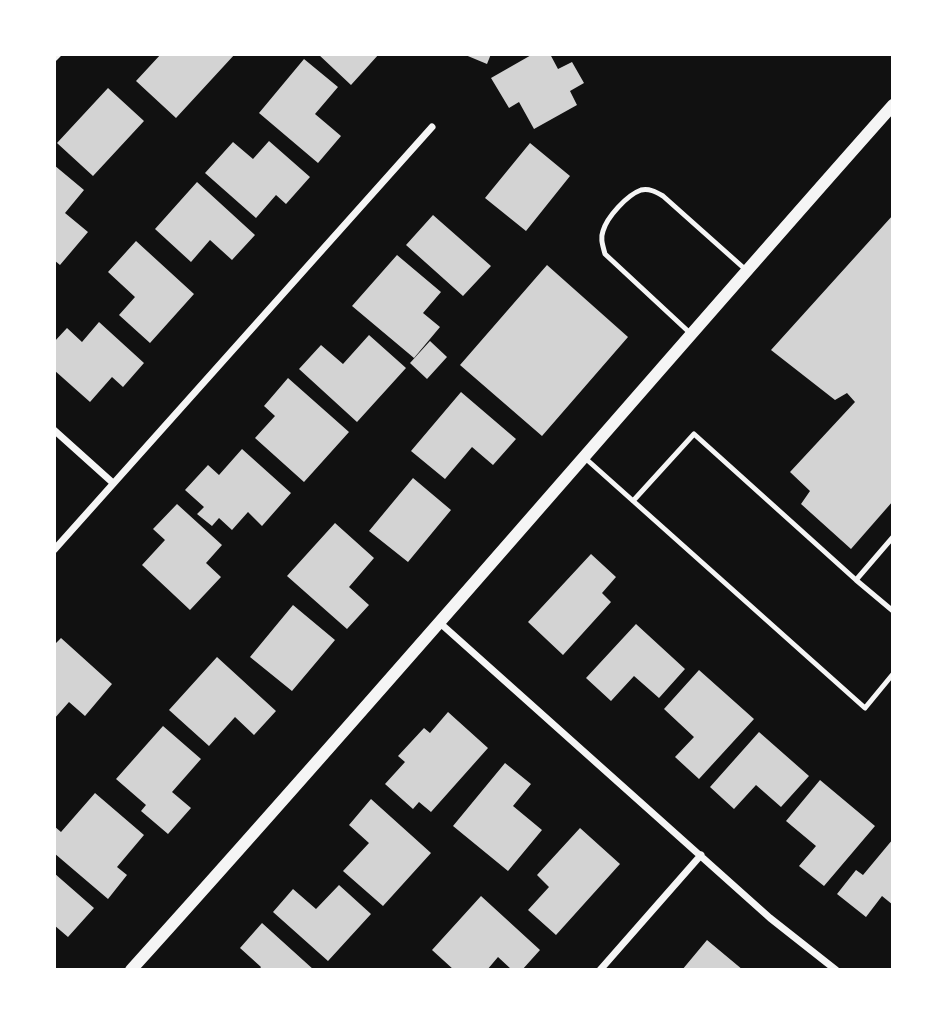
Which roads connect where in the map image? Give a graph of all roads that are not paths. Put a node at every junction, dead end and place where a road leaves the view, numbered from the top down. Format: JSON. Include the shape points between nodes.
{"nodes":[{"id":1,"x":893,"y":105,"type":"edge"},
{"id":2,"x":432,"y":127,"type":"dead end"},
{"id":3,"x":746,"y":270,"type":"junction"},
{"id":4,"x":690,"y":333,"type":"junction"},
{"id":5,"x":54,"y":430,"type":"edge"},
{"id":6,"x":585,"y":458,"type":"junction"},
{"id":7,"x":113,"y":483,"type":"junction"},
{"id":8,"x":633,"y":501,"type":"junction"},
{"id":9,"x":893,"y":537,"type":"edge"},
{"id":10,"x":54,"y":550,"type":"edge"},
{"id":11,"x":856,"y":580,"type":"junction"},
{"id":12,"x":893,"y":611,"type":"edge"},
{"id":13,"x":440,"y":624,"type":"junction"},
{"id":14,"x":893,"y":674,"type":"edge"},
{"id":15,"x":701,"y":855,"type":"junction"},
{"id":16,"x":131,"y":970,"type":"edge"},
{"id":17,"x":600,"y":970,"type":"edge"},
{"id":18,"x":836,"y":970,"type":"edge"}],
"edges":[{"from":1,"to":3,"type":"street"},
{"from":2,"to":7,"type":"street"},
{"from":3,"to":4,"type":"street"},
{"from":3,"to":4,"type":"lane","via":[[653,190],[643,189],[631,196],[611,216],[601,240],[605,254]]},
{"from":4,"to":6,"type":"street"},
{"from":5,"to":7,"type":"street"},
{"from":6,"to":8,"type":"lane"},
{"from":6,"to":13,"type":"street"},
{"from":7,"to":10,"type":"street"},
{"from":8,"to":11,"type":"lane","via":[[694,434]]},
{"from":8,"to":14,"type":"lane","via":[[865,708]]},
{"from":9,"to":11,"type":"lane"},
{"from":11,"to":12,"type":"lane"},
{"from":13,"to":15,"type":"street"},
{"from":13,"to":16,"type":"street"},
{"from":15,"to":17,"type":"street"},
{"from":15,"to":18,"type":"street"}]}
